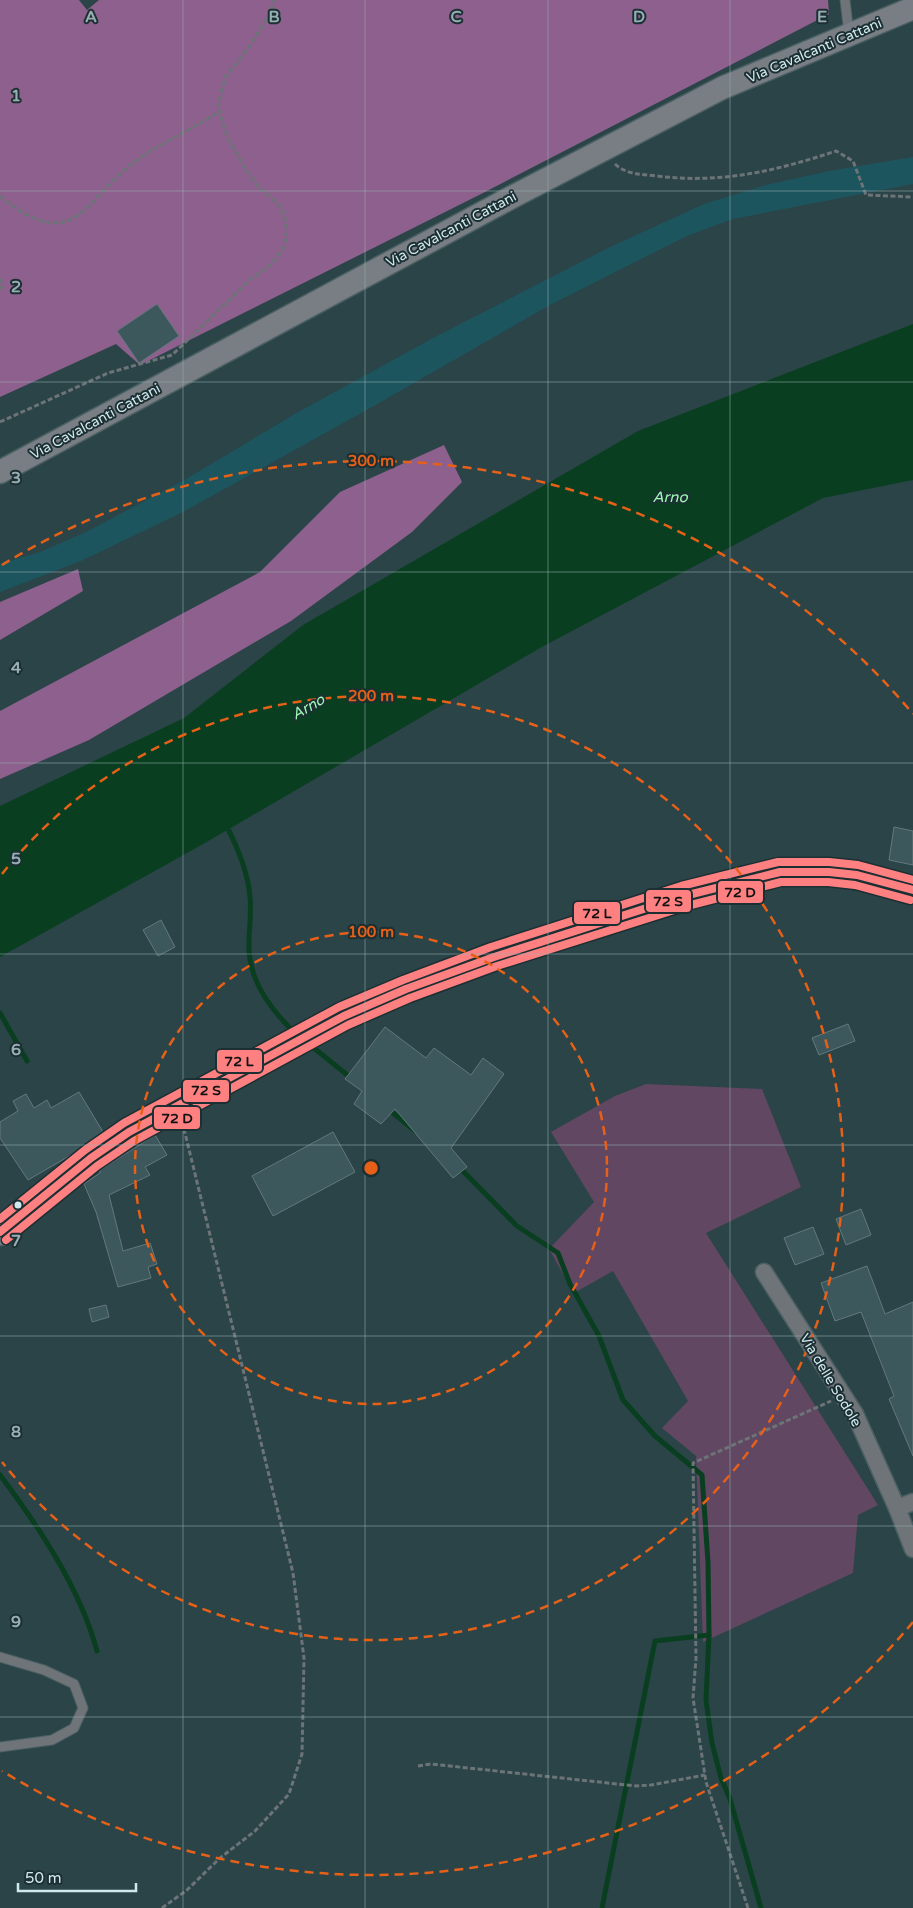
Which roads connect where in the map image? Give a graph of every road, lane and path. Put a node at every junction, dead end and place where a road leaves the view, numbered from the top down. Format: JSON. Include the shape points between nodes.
{"nodes":[{"id":1,"x":274,"y":0,"type":"edge"},
{"id":2,"x":845,"y":0,"type":"edge"},
{"id":3,"x":913,"y":8,"type":"edge"},
{"id":4,"x":849,"y":34,"type":"junction"},
{"id":5,"x":220,"y":111,"type":"junction"},
{"id":6,"x":600,"y":151,"type":"junction"},
{"id":7,"x":0,"y":196,"type":"edge"},
{"id":8,"x":913,"y":197,"type":"edge"},
{"id":9,"x":0,"y":278,"type":"edge"},
{"id":10,"x":0,"y":292,"type":"edge"},
{"id":11,"x":0,"y":422,"type":"edge"},
{"id":12,"x":0,"y":472,"type":"edge"},
{"id":13,"x":913,"y":890,"type":"edge"},
{"id":14,"x":178,"y":1107,"type":"junction"},
{"id":15,"x":0,"y":1232,"type":"edge"},
{"id":16,"x":764,"y":1272,"type":"dead end"},
{"id":17,"x":843,"y":1396,"type":"junction"},
{"id":18,"x":913,"y":1502,"type":"edge"},
{"id":19,"x":897,"y":1508,"type":"junction"},
{"id":20,"x":913,"y":1549,"type":"edge"},
{"id":21,"x":0,"y":1657,"type":"edge"},
{"id":22,"x":0,"y":1747,"type":"edge"},
{"id":23,"x":418,"y":1766,"type":"dead end"},
{"id":24,"x":705,"y":1774,"type":"junction"},
{"id":25,"x":162,"y":1908,"type":"edge"},
{"id":26,"x":748,"y":1908,"type":"edge"}],
"edges":[{"from":1,"to":5,"type":"path","via":[[251,44],[225,78],[218,105]]},
{"from":2,"to":4,"type":"lane"},
{"from":3,"to":4,"type":"street","name":"Via Cavalcanti Cattani"},
{"from":4,"to":6,"type":"street","name":"Via Cavalcanti Cattani","via":[[722,88]]},
{"from":5,"to":7,"type":"path","via":[[140,158],[70,221],[52,224],[26,215]]},
{"from":5,"to":11,"type":"path","via":[[227,137],[245,168],[284,214],[287,231],[284,247],[272,264],[251,279],[172,356],[108,373]]},
{"from":6,"to":8,"type":"path","via":[[624,172],[690,180],[747,175],[791,166],[836,151],[854,161],[866,195]]},
{"from":6,"to":12,"type":"street","name":"Via Cavalcanti Cattani"},
{"from":9,"to":10,"type":"path"},
{"from":13,"to":14,"type":"main road","via":[[857,875],[812,871],[780,872],[684,896],[406,989],[344,1016]]},
{"from":14,"to":15,"type":"main road","via":[[129,1132],[91,1158]]},
{"from":14,"to":25,"type":"path","via":[[293,1573],[304,1658],[302,1754],[289,1794],[256,1831]]},
{"from":16,"to":17,"type":"street","name":"Via delle Sodole"},
{"from":17,"to":19,"type":"street","name":"Via delle Sodole","via":[[855,1414]]},
{"from":17,"to":24,"type":"path","via":[[693,1464],[696,1658],[693,1698]]},
{"from":18,"to":19,"type":"street"},
{"from":19,"to":20,"type":"street","name":"Via delle Sodole"},
{"from":21,"to":22,"type":"lane","via":[[44,1670],[74,1684],[83,1708],[74,1728],[52,1740]]},
{"from":23,"to":24,"type":"path","via":[[431,1764],[636,1786]]},
{"from":24,"to":26,"type":"path"}]}
